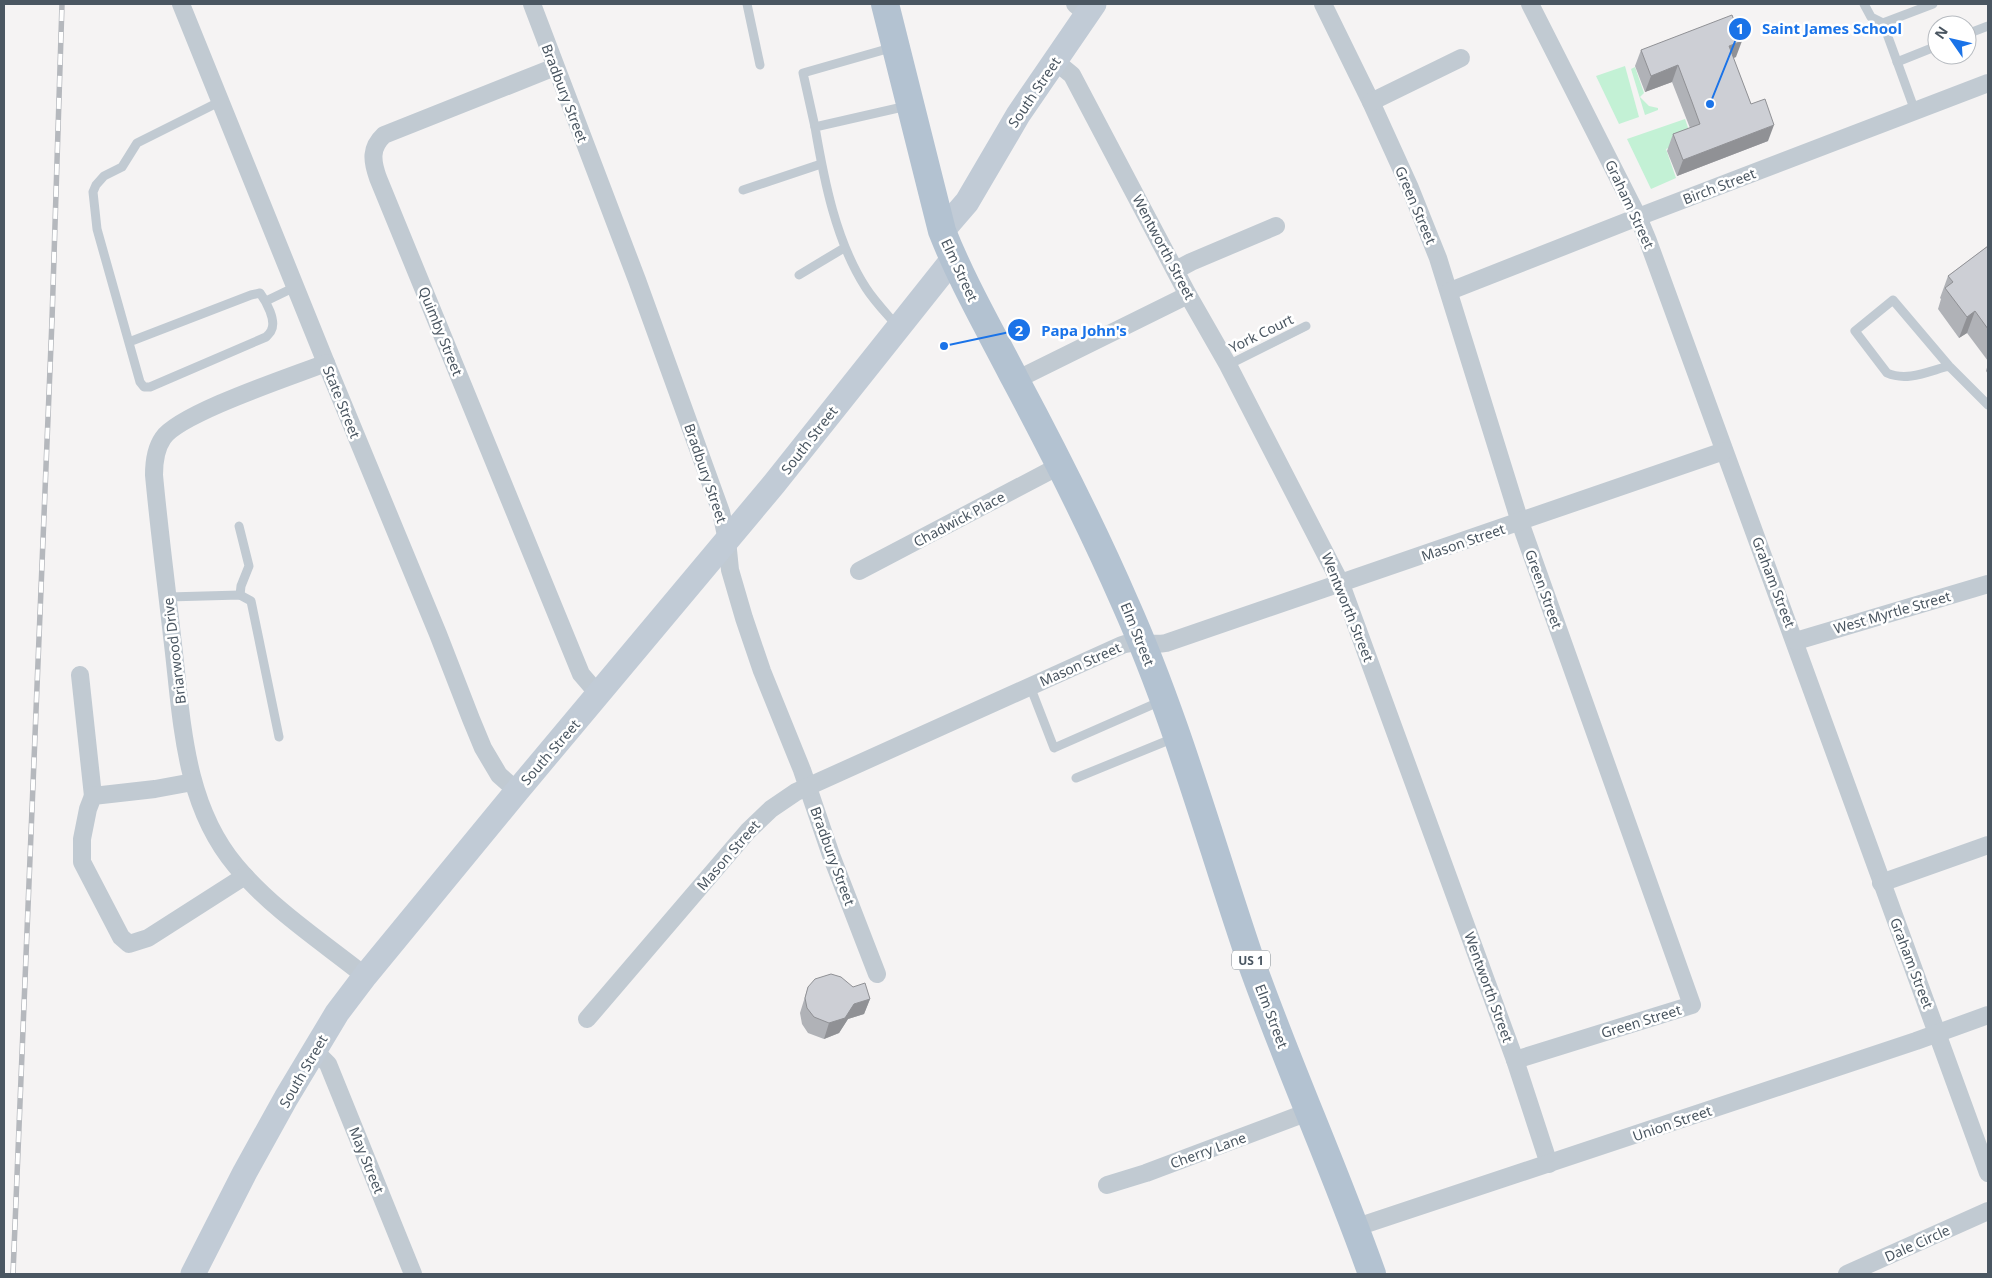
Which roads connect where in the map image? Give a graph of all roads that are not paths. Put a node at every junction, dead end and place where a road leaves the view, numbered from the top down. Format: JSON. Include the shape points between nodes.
{"nodes":[{"id":1,"x":181,"y":4,"type":"edge"},
{"id":2,"x":532,"y":4,"type":"edge"},
{"id":3,"x":747,"y":4,"type":"edge"},
{"id":4,"x":885,"y":4,"type":"edge"},
{"id":5,"x":1324,"y":4,"type":"edge"},
{"id":6,"x":1530,"y":4,"type":"edge"},
{"id":7,"x":1864,"y":4,"type":"edge"},
{"id":8,"x":1933,"y":4,"type":"edge"},
{"id":9,"x":1085,"y":7,"type":"edge"},
{"id":10,"x":1883,"y":23,"type":"junction"},
{"id":11,"x":895,"y":46,"type":"junction"},
{"id":12,"x":1927,"y":50,"type":"edge"},
{"id":13,"x":1461,"y":58,"type":"dead end"},
{"id":14,"x":1055,"y":61,"type":"junction"},
{"id":15,"x":1897,"y":62,"type":"junction"},
{"id":16,"x":760,"y":65,"type":"dead end"},
{"id":17,"x":554,"y":67,"type":"junction"},
{"id":18,"x":1988,"y":83,"type":"edge"},
{"id":19,"x":221,"y":102,"type":"junction"},
{"id":20,"x":1371,"y":102,"type":"junction"},
{"id":21,"x":910,"y":105,"type":"junction"},
{"id":22,"x":1915,"y":111,"type":"junction"},
{"id":23,"x":815,"y":127,"type":"junction"},
{"id":24,"x":821,"y":164,"type":"junction"},
{"id":25,"x":743,"y":190,"type":"dead end"},
{"id":26,"x":1638,"y":217,"type":"junction"},
{"id":27,"x":1276,"y":226,"type":"dead end"},
{"id":28,"x":942,"y":232,"type":"junction"},
{"id":29,"x":844,"y":248,"type":"junction"},
{"id":30,"x":953,"y":259,"type":"junction"},
{"id":31,"x":1176,"y":270,"type":"junction"},
{"id":32,"x":799,"y":275,"type":"dead end"},
{"id":33,"x":295,"y":287,"type":"junction"},
{"id":34,"x":1450,"y":291,"type":"junction"},
{"id":35,"x":1188,"y":295,"type":"junction"},
{"id":36,"x":266,"y":301,"type":"junction"},
{"id":37,"x":1306,"y":326,"type":"dead end"},
{"id":38,"x":898,"y":327,"type":"junction"},
{"id":39,"x":129,"y":342,"type":"junction"},
{"id":40,"x":326,"y":363,"type":"junction"},
{"id":41,"x":1228,"y":365,"type":"junction"},
{"id":42,"x":1949,"y":366,"type":"junction"},
{"id":43,"x":1016,"y":380,"type":"junction"},
{"id":44,"x":1988,"y":405,"type":"edge"},
{"id":45,"x":1724,"y":451,"type":"junction"},
{"id":46,"x":1059,"y":466,"type":"junction"},
{"id":47,"x":1520,"y":522,"type":"junction"},
{"id":48,"x":239,"y":526,"type":"dead end"},
{"id":49,"x":727,"y":540,"type":"junction"},
{"id":50,"x":859,"y":572,"type":"dead end"},
{"id":51,"x":1342,"y":584,"type":"junction"},
{"id":52,"x":1988,"y":584,"type":"edge"},
{"id":53,"x":240,"y":595,"type":"junction"},
{"id":54,"x":168,"y":597,"type":"junction"},
{"id":55,"x":1142,"y":642,"type":"junction"},
{"id":56,"x":1796,"y":642,"type":"junction"},
{"id":57,"x":80,"y":675,"type":"dead end"},
{"id":58,"x":1030,"y":686,"type":"junction"},
{"id":59,"x":599,"y":695,"type":"junction"},
{"id":60,"x":1163,"y":700,"type":"junction"},
{"id":61,"x":279,"y":737,"type":"dead end"},
{"id":62,"x":1177,"y":737,"type":"junction"},
{"id":63,"x":1076,"y":778,"type":"dead end"},
{"id":64,"x":193,"y":782,"type":"junction"},
{"id":65,"x":808,"y":786,"type":"junction"},
{"id":66,"x":517,"y":791,"type":"junction"},
{"id":67,"x":93,"y":796,"type":"junction"},
{"id":68,"x":1988,"y":845,"type":"edge"},
{"id":69,"x":245,"y":876,"type":"junction"},
{"id":70,"x":1881,"y":883,"type":"junction"},
{"id":71,"x":877,"y":974,"type":"dead end"},
{"id":72,"x":365,"y":976,"type":"junction"},
{"id":73,"x":1988,"y":1015,"type":"edge"},
{"id":74,"x":588,"y":1019,"type":"dead end"},
{"id":75,"x":1938,"y":1033,"type":"junction"},
{"id":76,"x":314,"y":1050,"type":"junction"},
{"id":77,"x":1515,"y":1060,"type":"junction"},
{"id":78,"x":1308,"y":1112,"type":"junction"},
{"id":79,"x":1549,"y":1164,"type":"junction"},
{"id":80,"x":1988,"y":1173,"type":"edge"},
{"id":81,"x":1107,"y":1185,"type":"dead end"},
{"id":82,"x":1988,"y":1211,"type":"edge"},
{"id":83,"x":1354,"y":1228,"type":"junction"},
{"id":84,"x":1369,"y":1273,"type":"edge"},
{"id":85,"x":192,"y":1274,"type":"edge"},
{"id":86,"x":413,"y":1274,"type":"edge"},
{"id":87,"x":1847,"y":1274,"type":"edge"}],
"edges":[{"from":1,"to":19,"type":"street","name":"State Street"},
{"from":2,"to":17,"type":"street","name":"Bradbury Street"},
{"from":3,"to":16,"type":"lane"},
{"from":4,"to":11,"type":"main road","name":"Elm Street","number":"US 1"},
{"from":5,"to":20,"type":"street","name":"Green Street"},
{"from":6,"to":26,"type":"street","name":"Graham Street"},
{"from":7,"to":10,"type":"lane","via":[[1871,17]]},
{"from":8,"to":10,"type":"lane"},
{"from":9,"to":14,"type":"street","name":"South Street"},
{"from":10,"to":15,"type":"lane"},
{"from":11,"to":21,"type":"main road","name":"Elm Street","number":"US 1"},
{"from":11,"to":23,"type":"lane","via":[[803,73]]},
{"from":12,"to":15,"type":"lane"},
{"from":13,"to":20,"type":"street"},
{"from":14,"to":28,"type":"street","name":"South Street","via":[[1018,114],[967,202]]},
{"from":14,"to":31,"type":"street","name":"Wentworth Street","via":[[1072,75]]},
{"from":15,"to":22,"type":"lane"},
{"from":17,"to":49,"type":"street","name":"Bradbury Street","via":[[721,512]]},
{"from":17,"to":59,"type":"street","name":"Quimby Street","via":[[384,134],[374,146],[373,159],[581,674]]},
{"from":18,"to":22,"type":"street","name":"Birch Street"},
{"from":19,"to":33,"type":"street","name":"State Street"},
{"from":19,"to":39,"type":"lane","via":[[137,143],[122,167],[104,176],[93,192],[97,229]]},
{"from":20,"to":34,"type":"street","name":"Green Street","via":[[1425,224]]},
{"from":21,"to":23,"type":"lane"},
{"from":21,"to":28,"type":"main road","name":"Elm Street","number":"US 1"},
{"from":22,"to":26,"type":"street","name":"Birch Street"},
{"from":23,"to":24,"type":"lane"},
{"from":24,"to":25,"type":"lane"},
{"from":24,"to":29,"type":"lane"},
{"from":26,"to":34,"type":"street","name":"Birch Street"},
{"from":26,"to":45,"type":"street","name":"Graham Street"},
{"from":27,"to":31,"type":"street"},
{"from":28,"to":30,"type":"main road","name":"Elm Street","number":"US 1"},
{"from":29,"to":32,"type":"lane"},
{"from":29,"to":38,"type":"lane","via":[[866,288]]},
{"from":30,"to":38,"type":"street","name":"South Street"},
{"from":30,"to":43,"type":"main road","name":"Elm Street","number":"US 1"},
{"from":31,"to":35,"type":"street","name":"Wentworth Street"},
{"from":33,"to":36,"type":"lane"},
{"from":33,"to":40,"type":"street","name":"State Street"},
{"from":34,"to":47,"type":"street","name":"Green Street"},
{"from":35,"to":41,"type":"street","name":"Wentworth Street"},
{"from":35,"to":43,"type":"street"},
{"from":36,"to":39,"type":"lane","via":[[260,293],[251,295]]},
{"from":36,"to":39,"type":"lane","via":[[273,324],[266,337],[150,387],[144,387],[140,382]]},
{"from":37,"to":41,"type":"lane","name":"York Court"},
{"from":38,"to":49,"type":"street","name":"South Street"},
{"from":40,"to":54,"type":"street","name":"Briarwood Drive","via":[[206,410],[179,424],[162,438],[154,475]]},
{"from":40,"to":66,"type":"street","name":"State Street","via":[[483,748],[499,775]]},
{"from":41,"to":51,"type":"street","name":"Wentworth Street"},
{"from":42,"to":42,"type":"lane","via":[[1893,300],[1855,330],[1887,374],[1910,377]]},
{"from":42,"to":44,"type":"lane"},
{"from":43,"to":46,"type":"main road","name":"Elm Street","number":"US 1"},
{"from":45,"to":47,"type":"street","name":"Mason Street"},
{"from":45,"to":56,"type":"street","name":"Graham Street"},
{"from":46,"to":50,"type":"street","name":"Chadwick Place"},
{"from":46,"to":55,"type":"main road","name":"Elm Street","number":"US 1"},
{"from":47,"to":51,"type":"street","name":"Mason Street"},
{"from":47,"to":77,"type":"street","name":"Green Street","via":[[1692,1005]]},
{"from":48,"to":53,"type":"lane","via":[[249,566]]},
{"from":49,"to":59,"type":"street","name":"South Street"},
{"from":49,"to":65,"type":"street","name":"Bradbury Street","via":[[730,570],[744,618]]},
{"from":51,"to":55,"type":"street","name":"Mason Street","via":[[1166,643]]},
{"from":51,"to":77,"type":"street","name":"Wentworth Street"},
{"from":52,"to":56,"type":"street","name":"West Myrtle Street"},
{"from":53,"to":54,"type":"lane"},
{"from":53,"to":61,"type":"lane","via":[[252,601]]},
{"from":54,"to":64,"type":"street","name":"Briarwood Drive","via":[[185,742]]},
{"from":55,"to":58,"type":"street","name":"Mason Street","via":[[1122,645]]},
{"from":55,"to":60,"type":"main road","name":"Elm Street","number":"US 1"},
{"from":56,"to":70,"type":"street","name":"Graham Street"},
{"from":57,"to":67,"type":"street"},
{"from":58,"to":60,"type":"lane","via":[[1054,748]]},
{"from":58,"to":65,"type":"street","name":"Mason Street"},
{"from":59,"to":66,"type":"street","name":"South Street"},
{"from":60,"to":62,"type":"main road","name":"Elm Street","number":"US 1"},
{"from":62,"to":63,"type":"lane"},
{"from":62,"to":78,"type":"main road","name":"Elm Street","number":"US 1","via":[[1250,958]]},
{"from":64,"to":67,"type":"street"},
{"from":64,"to":69,"type":"street","name":"Briarwood Drive","via":[[207,821]]},
{"from":65,"to":71,"type":"street","name":"Bradbury Street"},
{"from":65,"to":74,"type":"street","name":"Mason Street","via":[[778,803],[748,831]]},
{"from":66,"to":72,"type":"street","name":"South Street"},
{"from":67,"to":69,"type":"street","via":[[82,839],[82,862],[121,937],[129,944],[148,938]]},
{"from":68,"to":70,"type":"street"},
{"from":69,"to":72,"type":"street","name":"Briarwood Drive","via":[[278,907]]},
{"from":70,"to":75,"type":"street","name":"Graham Street"},
{"from":72,"to":76,"type":"street","name":"South Street"},
{"from":73,"to":75,"type":"street","name":"Union Street"},
{"from":75,"to":79,"type":"street","name":"Union Street"},
{"from":75,"to":80,"type":"street","name":"Graham Street"},
{"from":76,"to":85,"type":"street","name":"South Street"},
{"from":76,"to":86,"type":"street","name":"May Street","via":[[328,1064]]},
{"from":77,"to":79,"type":"street","name":"Wentworth Street"},
{"from":78,"to":81,"type":"street","name":"Cherry Lane"},
{"from":78,"to":83,"type":"main road","name":"Elm Street","number":"US 1"},
{"from":79,"to":83,"type":"street","name":"Union Street"},
{"from":82,"to":87,"type":"street","name":"Dale Circle"},
{"from":83,"to":84,"type":"main road","name":"Elm Street","number":"US 1"}]}
